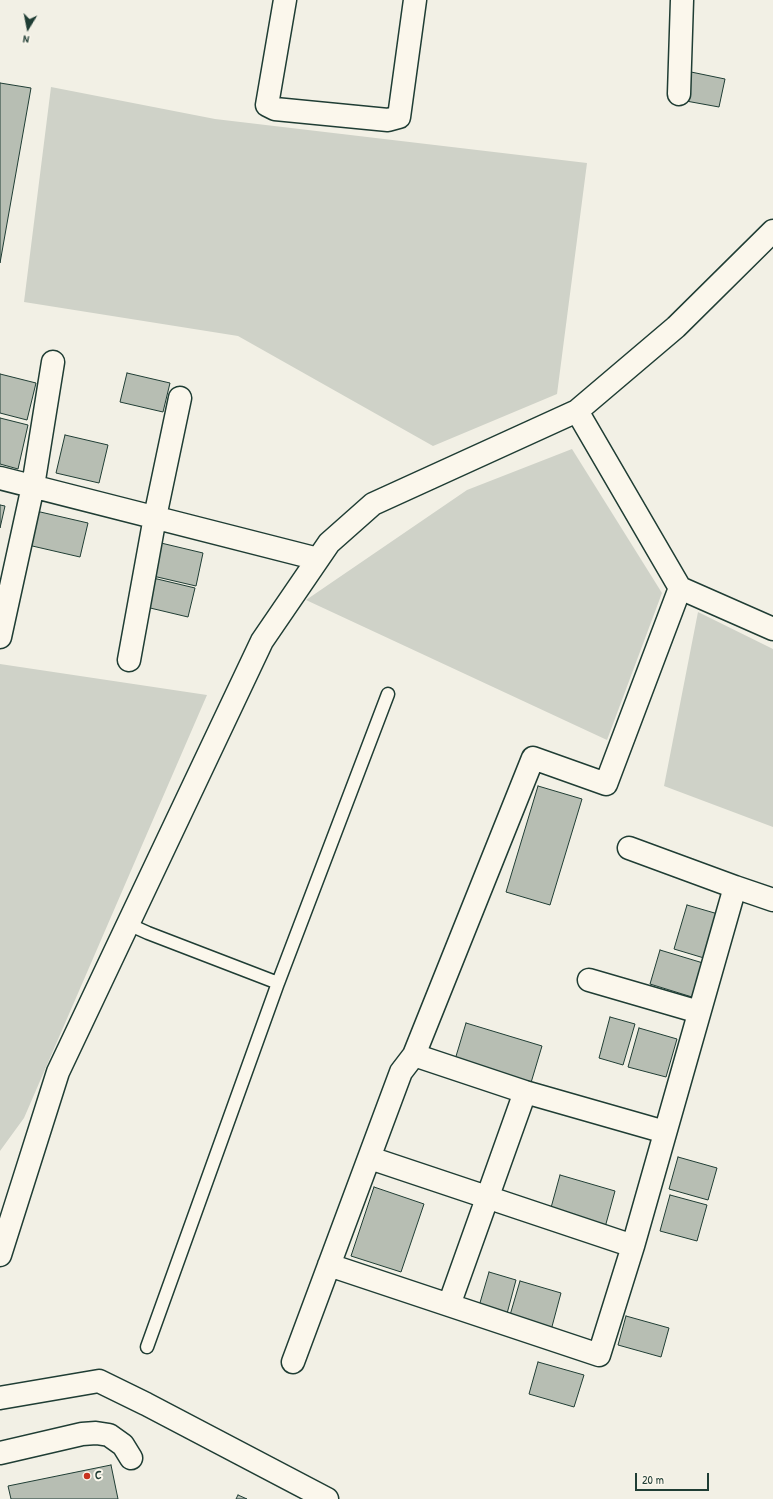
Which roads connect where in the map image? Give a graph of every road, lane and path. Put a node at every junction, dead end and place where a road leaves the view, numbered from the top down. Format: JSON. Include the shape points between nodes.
{"nodes":[{"id":1,"x":285,"y":0,"type":"edge"},
{"id":2,"x":415,"y":0,"type":"edge"},
{"id":3,"x":682,"y":0,"type":"edge"},
{"id":4,"x":680,"y":94,"type":"dead end"},
{"id":5,"x":773,"y":231,"type":"edge"},
{"id":6,"x":53,"y":362,"type":"dead end"},
{"id":7,"x":180,"y":398,"type":"dead end"},
{"id":8,"x":576,"y":411,"type":"junction"},
{"id":9,"x":0,"y":478,"type":"edge"},
{"id":10,"x":33,"y":486,"type":"junction"},
{"id":11,"x":155,"y":517,"type":"junction"},
{"id":12,"x":318,"y":559,"type":"junction"},
{"id":13,"x":680,"y":588,"type":"junction"},
{"id":14,"x":773,"y":629,"type":"edge"},
{"id":15,"x":0,"y":637,"type":"edge"},
{"id":16,"x":129,"y":660,"type":"dead end"},
{"id":17,"x":388,"y":694,"type":"dead end"},
{"id":18,"x":629,"y":848,"type":"dead end"},
{"id":19,"x":735,"y":888,"type":"junction"},
{"id":20,"x":773,"y":900,"type":"edge"},
{"id":21,"x":128,"y":924,"type":"junction"},
{"id":22,"x":589,"y":980,"type":"dead end"},
{"id":23,"x":278,"y":983,"type":"junction"},
{"id":24,"x":699,"y":1012,"type":"junction"},
{"id":25,"x":414,"y":1055,"type":"junction"},
{"id":26,"x":525,"y":1092,"type":"junction"},
{"id":27,"x":665,"y":1132,"type":"junction"},
{"id":28,"x":370,"y":1158,"type":"junction"},
{"id":29,"x":487,"y":1198,"type":"junction"},
{"id":30,"x":633,"y":1246,"type":"junction"},
{"id":31,"x":0,"y":1255,"type":"edge"},
{"id":32,"x":330,"y":1265,"type":"junction"},
{"id":33,"x":449,"y":1305,"type":"junction"},
{"id":34,"x":147,"y":1346,"type":"dead end"},
{"id":35,"x":293,"y":1362,"type":"dead end"},
{"id":36,"x":0,"y":1398,"type":"edge"},
{"id":37,"x":0,"y":1453,"type":"edge"},
{"id":38,"x":131,"y":1458,"type":"dead end"},
{"id":39,"x":327,"y":1499,"type":"edge"}],
"edges":[{"from":1,"to":2,"type":"street","via":[[268,105],[275,109],[388,120],[400,117]]},
{"from":3,"to":4,"type":"street"},
{"from":5,"to":8,"type":"street","via":[[676,327]]},
{"from":6,"to":10,"type":"street"},
{"from":7,"to":11,"type":"street"},
{"from":8,"to":12,"type":"street","via":[[373,504],[329,543]]},
{"from":8,"to":13,"type":"street"},
{"from":9,"to":10,"type":"street"},
{"from":10,"to":11,"type":"street"},
{"from":10,"to":15,"type":"street"},
{"from":11,"to":12,"type":"street"},
{"from":11,"to":16,"type":"street"},
{"from":12,"to":21,"type":"street","via":[[262,641]]},
{"from":13,"to":14,"type":"street"},
{"from":13,"to":25,"type":"street","via":[[606,784],[533,758]]},
{"from":17,"to":23,"type":"lane"},
{"from":18,"to":19,"type":"street"},
{"from":19,"to":20,"type":"street"},
{"from":19,"to":24,"type":"street"},
{"from":21,"to":23,"type":"lane"},
{"from":21,"to":31,"type":"street","via":[[58,1072]]},
{"from":22,"to":24,"type":"street"},
{"from":23,"to":34,"type":"lane"},
{"from":24,"to":27,"type":"street"},
{"from":25,"to":26,"type":"street"},
{"from":25,"to":28,"type":"street","via":[[401,1072]]},
{"from":26,"to":27,"type":"street"},
{"from":26,"to":29,"type":"street"},
{"from":27,"to":30,"type":"street"},
{"from":28,"to":29,"type":"street"},
{"from":28,"to":32,"type":"street"},
{"from":29,"to":30,"type":"street"},
{"from":29,"to":33,"type":"street"},
{"from":30,"to":33,"type":"street","via":[[599,1355]]},
{"from":32,"to":33,"type":"street"},
{"from":32,"to":35,"type":"street"},
{"from":36,"to":39,"type":"street","via":[[99,1381]]},
{"from":37,"to":38,"type":"street","via":[[96,1433],[109,1435],[123,1445]]}]}
